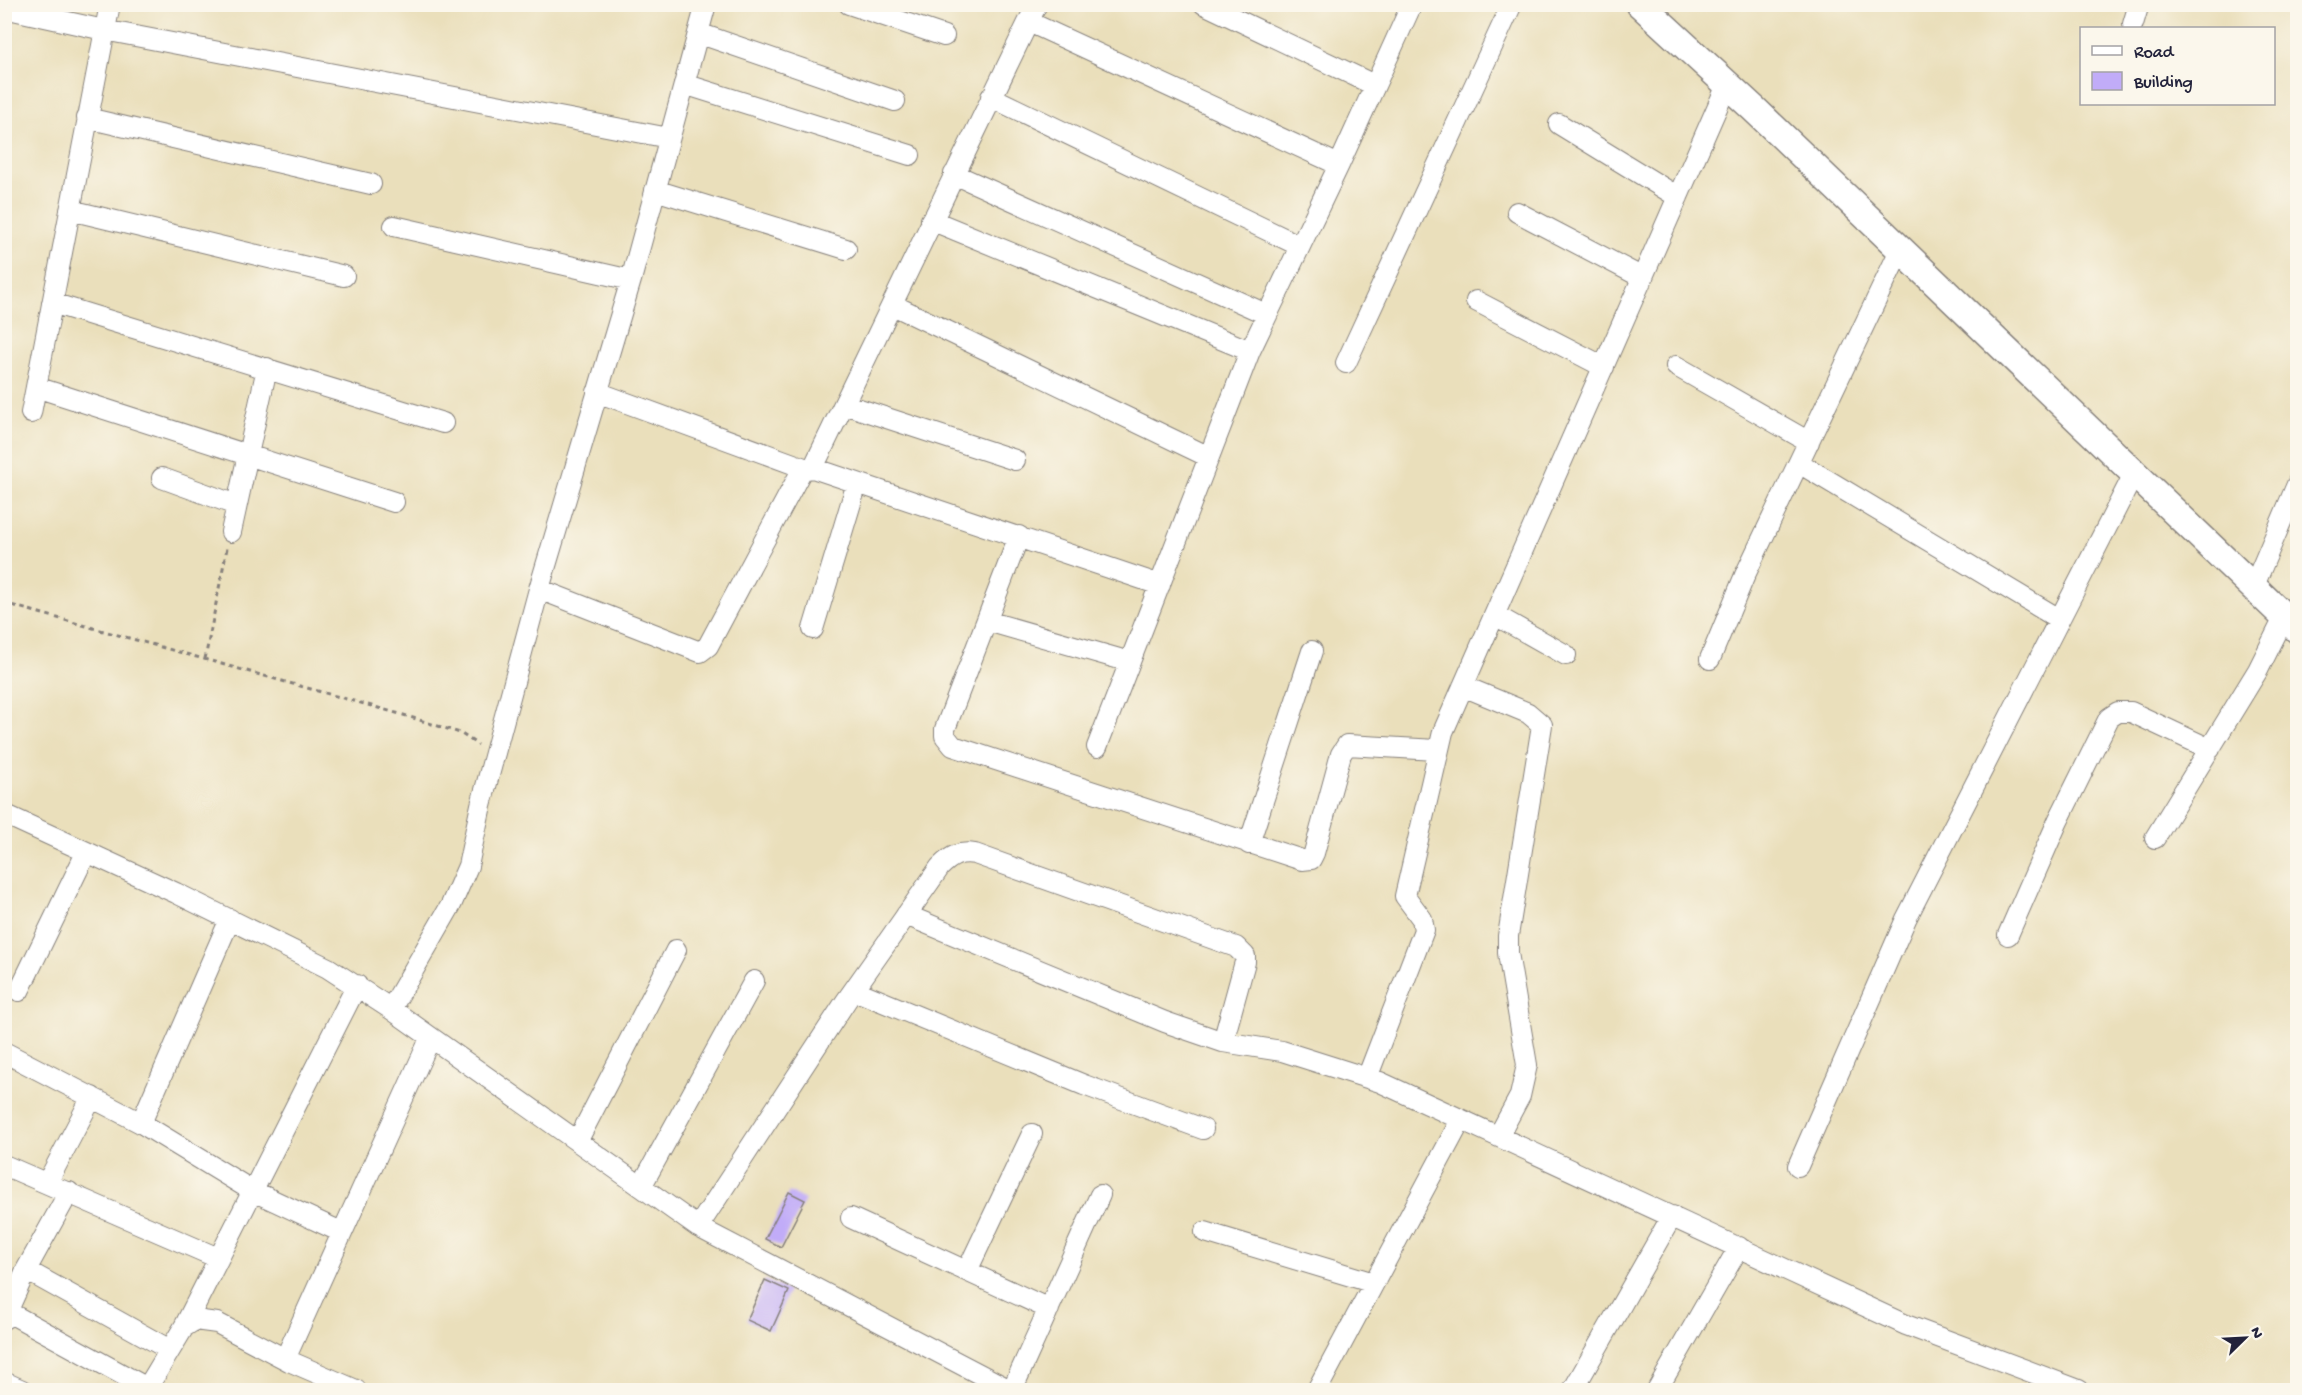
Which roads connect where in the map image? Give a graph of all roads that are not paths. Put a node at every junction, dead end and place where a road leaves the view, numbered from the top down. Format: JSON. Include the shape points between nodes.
{"nodes":[{"id":1,"x":110,"y":4,"type":"edge"},
{"id":2,"x":849,"y":4,"type":"edge"},
{"id":3,"x":1204,"y":4,"type":"edge"},
{"id":4,"x":1512,"y":4,"type":"edge"},
{"id":5,"x":1640,"y":4,"type":"edge"},
{"id":6,"x":2139,"y":4,"type":"edge"},
{"id":7,"x":700,"y":5,"type":"edge"},
{"id":8,"x":1410,"y":5,"type":"edge"},
{"id":9,"x":4,"y":8,"type":"edge"},
{"id":10,"x":1033,"y":13,"type":"edge"},
{"id":11,"x":2133,"y":24,"type":"dead end"},
{"id":12,"x":104,"y":30,"type":"junction"},
{"id":13,"x":698,"y":33,"type":"junction"},
{"id":14,"x":944,"y":36,"type":"dead end"},
{"id":15,"x":684,"y":84,"type":"junction"},
{"id":16,"x":1374,"y":85,"type":"junction"},
{"id":17,"x":1727,"y":85,"type":"junction"},
{"id":18,"x":991,"y":98,"type":"junction"},
{"id":19,"x":895,"y":101,"type":"dead end"},
{"id":20,"x":87,"y":118,"type":"junction"},
{"id":21,"x":1559,"y":124,"type":"dead end"},
{"id":22,"x":669,"y":138,"type":"junction"},
{"id":23,"x":910,"y":155,"type":"dead end"},
{"id":24,"x":1339,"y":165,"type":"junction"},
{"id":25,"x":954,"y":174,"type":"junction"},
{"id":26,"x":372,"y":184,"type":"dead end"},
{"id":27,"x":655,"y":190,"type":"junction"},
{"id":28,"x":1678,"y":197,"type":"junction"},
{"id":29,"x":70,"y":210,"type":"junction"},
{"id":30,"x":1517,"y":212,"type":"dead end"},
{"id":31,"x":931,"y":220,"type":"junction"},
{"id":32,"x":394,"y":226,"type":"dead end"},
{"id":33,"x":1300,"y":246,"type":"junction"},
{"id":34,"x":846,"y":249,"type":"dead end"},
{"id":35,"x":1900,"y":250,"type":"junction"},
{"id":36,"x":344,"y":276,"type":"dead end"},
{"id":37,"x":1643,"y":278,"type":"junction"},
{"id":38,"x":631,"y":280,"type":"junction"},
{"id":39,"x":1476,"y":301,"type":"dead end"},
{"id":40,"x":52,"y":303,"type":"junction"},
{"id":41,"x":893,"y":305,"type":"junction"},
{"id":42,"x":1266,"y":314,"type":"junction"},
{"id":43,"x":1250,"y":351,"type":"junction"},
{"id":44,"x":1346,"y":363,"type":"dead end"},
{"id":45,"x":1676,"y":366,"type":"dead end"},
{"id":46,"x":1604,"y":367,"type":"junction"},
{"id":47,"x":267,"y":368,"type":"junction"},
{"id":48,"x":36,"y":387,"type":"junction"},
{"id":49,"x":597,"y":392,"type":"junction"},
{"id":50,"x":844,"y":404,"type":"junction"},
{"id":51,"x":31,"y":413,"type":"dead end"},
{"id":52,"x":443,"y":423,"type":"dead end"},
{"id":53,"x":1809,"y":441,"type":"junction"},
{"id":54,"x":247,"y":455,"type":"junction"},
{"id":55,"x":1209,"y":458,"type":"junction"},
{"id":56,"x":1015,"y":460,"type":"dead end"},
{"id":57,"x":1798,"y":463,"type":"junction"},
{"id":58,"x":810,"y":469,"type":"junction"},
{"id":59,"x":2134,"y":474,"type":"junction"},
{"id":60,"x":162,"y":478,"type":"dead end"},
{"id":61,"x":857,"y":483,"type":"junction"},
{"id":62,"x":2298,"y":483,"type":"edge"},
{"id":63,"x":394,"y":502,"type":"dead end"},
{"id":64,"x":236,"y":505,"type":"junction"},
{"id":65,"x":231,"y":532,"type":"road end"},
{"id":66,"x":1019,"y":537,"type":"junction"},
{"id":67,"x":1160,"y":585,"type":"junction"},
{"id":68,"x":2253,"y":588,"type":"junction"},
{"id":69,"x":539,"y":589,"type":"junction"},
{"id":70,"x":1494,"y":615,"type":"junction"},
{"id":71,"x":2059,"y":619,"type":"junction"},
{"id":72,"x":987,"y":621,"type":"junction"},
{"id":73,"x":2291,"y":624,"type":"edge"},
{"id":74,"x":813,"y":629,"type":"dead end"},
{"id":75,"x":1312,"y":651,"type":"dead end"},
{"id":76,"x":1566,"y":654,"type":"dead end"},
{"id":77,"x":1710,"y":658,"type":"dead end"},
{"id":78,"x":1130,"y":662,"type":"junction"},
{"id":79,"x":1463,"y":686,"type":"junction"},
{"id":80,"x":1097,"y":747,"type":"dead end"},
{"id":81,"x":2210,"y":749,"type":"junction"},
{"id":82,"x":1437,"y":750,"type":"junction"},
{"id":83,"x":4,"y":814,"type":"edge"},
{"id":84,"x":2156,"y":838,"type":"dead end"},
{"id":85,"x":1249,"y":844,"type":"junction"},
{"id":86,"x":86,"y":853,"type":"junction"},
{"id":87,"x":906,"y":915,"type":"junction"},
{"id":88,"x":230,"y":919,"type":"junction"},
{"id":89,"x":2008,"y":935,"type":"dead end"},
{"id":90,"x":676,"y":950,"type":"dead end"},
{"id":91,"x":754,"y":981,"type":"dead end"},
{"id":92,"x":357,"y":985,"type":"junction"},
{"id":93,"x":854,"y":990,"type":"junction"},
{"id":94,"x":19,"y":991,"type":"dead end"},
{"id":95,"x":392,"y":1009,"type":"junction"},
{"id":96,"x":430,"y":1039,"type":"junction"},
{"id":97,"x":1222,"y":1042,"type":"junction"},
{"id":98,"x":6,"y":1057,"type":"edge"},
{"id":99,"x":1367,"y":1078,"type":"junction"},
{"id":100,"x":92,"y":1097,"type":"junction"},
{"id":101,"x":1461,"y":1120,"type":"junction"},
{"id":102,"x":141,"y":1123,"type":"junction"},
{"id":103,"x":1203,"y":1129,"type":"dead end"},
{"id":104,"x":1032,"y":1134,"type":"dead end"},
{"id":105,"x":1499,"y":1135,"type":"junction"},
{"id":106,"x":578,"y":1140,"type":"junction"},
{"id":107,"x":4,"y":1165,"type":"edge"},
{"id":108,"x":1798,"y":1166,"type":"dead end"},
{"id":109,"x":47,"y":1183,"type":"junction"},
{"id":110,"x":642,"y":1185,"type":"junction"},
{"id":111,"x":251,"y":1190,"type":"junction"},
{"id":112,"x":69,"y":1192,"type":"junction"},
{"id":113,"x":1100,"y":1195,"type":"dead end"},
{"id":114,"x":1672,"y":1216,"type":"junction"},
{"id":115,"x":851,"y":1218,"type":"dead end"},
{"id":116,"x":698,"y":1227,"type":"junction"},
{"id":117,"x":341,"y":1232,"type":"junction"},
{"id":118,"x":1205,"y":1232,"type":"dead end"},
{"id":119,"x":1738,"y":1247,"type":"junction"},
{"id":120,"x":218,"y":1258,"type":"junction"},
{"id":121,"x":26,"y":1270,"type":"junction"},
{"id":122,"x":967,"y":1271,"type":"junction"},
{"id":123,"x":1374,"y":1283,"type":"junction"},
{"id":124,"x":1049,"y":1309,"type":"junction"},
{"id":125,"x":6,"y":1316,"type":"edge"},
{"id":126,"x":184,"y":1327,"type":"junction"},
{"id":127,"x":170,"y":1350,"type":"junction"},
{"id":128,"x":285,"y":1359,"type":"junction"},
{"id":129,"x":4,"y":1382,"type":"edge"},
{"id":130,"x":147,"y":1389,"type":"edge"},
{"id":131,"x":22,"y":1390,"type":"edge"},
{"id":132,"x":356,"y":1390,"type":"edge"},
{"id":133,"x":1011,"y":1390,"type":"edge"},
{"id":134,"x":1317,"y":1390,"type":"edge"},
{"id":135,"x":1574,"y":1390,"type":"edge"},
{"id":136,"x":1657,"y":1390,"type":"edge"},
{"id":137,"x":2079,"y":1390,"type":"edge"}],
"edges":[{"from":1,"to":12,"type":"street"},
{"from":2,"to":14,"type":"street"},
{"from":3,"to":16,"type":"street"},
{"from":4,"to":44,"type":"street"},
{"from":5,"to":17,"type":"street"},
{"from":6,"to":11,"type":"street"},
{"from":7,"to":13,"type":"street"},
{"from":8,"to":16,"type":"street"},
{"from":9,"to":12,"type":"street"},
{"from":10,"to":18,"type":"street"},
{"from":10,"to":24,"type":"street"},
{"from":12,"to":20,"type":"street"},
{"from":12,"to":22,"type":"street"},
{"from":13,"to":15,"type":"street"},
{"from":13,"to":19,"type":"street"},
{"from":15,"to":22,"type":"street"},
{"from":15,"to":23,"type":"street"},
{"from":16,"to":24,"type":"street"},
{"from":17,"to":28,"type":"street"},
{"from":17,"to":35,"type":"street"},
{"from":18,"to":25,"type":"street"},
{"from":18,"to":33,"type":"street"},
{"from":20,"to":26,"type":"street"},
{"from":20,"to":29,"type":"street"},
{"from":21,"to":28,"type":"street"},
{"from":22,"to":27,"type":"street"},
{"from":24,"to":33,"type":"street"},
{"from":25,"to":31,"type":"street"},
{"from":25,"to":42,"type":"street"},
{"from":27,"to":34,"type":"street"},
{"from":27,"to":38,"type":"street"},
{"from":28,"to":37,"type":"street"},
{"from":29,"to":36,"type":"street"},
{"from":29,"to":40,"type":"street"},
{"from":30,"to":37,"type":"street"},
{"from":31,"to":41,"type":"street"},
{"from":31,"to":43,"type":"street"},
{"from":32,"to":38,"type":"street"},
{"from":33,"to":42,"type":"street"},
{"from":35,"to":53,"type":"street"},
{"from":35,"to":59,"type":"street"},
{"from":37,"to":46,"type":"street"},
{"from":38,"to":49,"type":"street"},
{"from":39,"to":46,"type":"street"},
{"from":40,"to":47,"type":"street"},
{"from":40,"to":48,"type":"street"},
{"from":41,"to":50,"type":"street"},
{"from":41,"to":55,"type":"street"},
{"from":42,"to":43,"type":"street"},
{"from":43,"to":55,"type":"street"},
{"from":45,"to":53,"type":"street"},
{"from":46,"to":70,"type":"street"},
{"from":47,"to":52,"type":"street"},
{"from":47,"to":54,"type":"street"},
{"from":48,"to":51,"type":"street"},
{"from":48,"to":54,"type":"street"},
{"from":49,"to":58,"type":"street"},
{"from":49,"to":69,"type":"street"},
{"from":50,"to":56,"type":"street"},
{"from":50,"to":58,"type":"street"},
{"from":53,"to":57,"type":"street"},
{"from":54,"to":63,"type":"street"},
{"from":54,"to":64,"type":"street"},
{"from":55,"to":67,"type":"street"},
{"from":57,"to":71,"type":"street"},
{"from":57,"to":77,"type":"street"},
{"from":58,"to":61,"type":"street"},
{"from":58,"to":69,"type":"street","via":[[802,470],[705,650],[693,651]]},
{"from":59,"to":68,"type":"street"},
{"from":59,"to":71,"type":"street"},
{"from":60,"to":64,"type":"street"},
{"from":61,"to":66,"type":"street"},
{"from":61,"to":74,"type":"street"},
{"from":62,"to":68,"type":"street"},
{"from":64,"to":65,"type":"street"},
{"from":66,"to":67,"type":"street"},
{"from":66,"to":72,"type":"street"},
{"from":67,"to":78,"type":"street"},
{"from":68,"to":73,"type":"street"},
{"from":69,"to":95,"type":"street","via":[[465,875]]},
{"from":70,"to":76,"type":"street"},
{"from":70,"to":79,"type":"street"},
{"from":71,"to":108,"type":"street","via":[[1906,919]]},
{"from":72,"to":78,"type":"street"},
{"from":72,"to":85,"type":"street","via":[[945,729],[948,743]]},
{"from":73,"to":81,"type":"street"},
{"from":75,"to":85,"type":"street"},
{"from":78,"to":80,"type":"street"},
{"from":79,"to":82,"type":"street"},
{"from":79,"to":105,"type":"street","via":[[1528,713],[1542,725],[1508,936],[1526,1079]]},
{"from":81,"to":84,"type":"street"},
{"from":81,"to":89,"type":"street","via":[[2131,712],[2118,712],[2109,718]]},
{"from":82,"to":85,"type":"street","via":[[1347,745],[1341,754],[1311,859],[1293,858]]},
{"from":82,"to":99,"type":"street","via":[[1405,896],[1422,919],[1424,930]]},
{"from":83,"to":86,"type":"street"},
{"from":86,"to":88,"type":"street"},
{"from":86,"to":94,"type":"street"},
{"from":87,"to":93,"type":"street"},
{"from":87,"to":97,"type":"street"},
{"from":87,"to":97,"type":"street","via":[[950,857],[968,852],[1236,947],[1245,956],[1245,962]]},
{"from":88,"to":92,"type":"street"},
{"from":88,"to":102,"type":"street"},
{"from":90,"to":106,"type":"street"},
{"from":91,"to":110,"type":"street"},
{"from":92,"to":95,"type":"street"},
{"from":92,"to":111,"type":"street"},
{"from":93,"to":103,"type":"street","via":[[1084,1085]]},
{"from":93,"to":116,"type":"street"},
{"from":95,"to":96,"type":"street"},
{"from":96,"to":106,"type":"street"},
{"from":96,"to":117,"type":"street"},
{"from":97,"to":99,"type":"street","via":[[1282,1051]]},
{"from":98,"to":100,"type":"street"},
{"from":99,"to":101,"type":"street"},
{"from":100,"to":102,"type":"street"},
{"from":100,"to":109,"type":"street"},
{"from":101,"to":105,"type":"street"},
{"from":101,"to":123,"type":"street"},
{"from":102,"to":111,"type":"street"},
{"from":104,"to":122,"type":"street"},
{"from":105,"to":114,"type":"street"},
{"from":106,"to":110,"type":"street"},
{"from":107,"to":109,"type":"street"},
{"from":109,"to":112,"type":"street"},
{"from":110,"to":116,"type":"street"},
{"from":111,"to":117,"type":"street"},
{"from":111,"to":120,"type":"street"},
{"from":112,"to":120,"type":"street"},
{"from":112,"to":121,"type":"street"},
{"from":113,"to":124,"type":"street"},
{"from":114,"to":119,"type":"street"},
{"from":114,"to":135,"type":"street"},
{"from":115,"to":122,"type":"street"},
{"from":116,"to":133,"type":"street"},
{"from":117,"to":128,"type":"street"},
{"from":118,"to":123,"type":"street"},
{"from":119,"to":136,"type":"street"},
{"from":119,"to":137,"type":"street","via":[[1906,1325]]},
{"from":120,"to":126,"type":"street"},
{"from":121,"to":125,"type":"street"},
{"from":121,"to":127,"type":"street"},
{"from":122,"to":124,"type":"street"},
{"from":123,"to":134,"type":"street"},
{"from":124,"to":133,"type":"street"},
{"from":125,"to":130,"type":"street"},
{"from":126,"to":127,"type":"street"},
{"from":126,"to":128,"type":"street","via":[[195,1320],[217,1323]]},
{"from":127,"to":130,"type":"street"},
{"from":128,"to":132,"type":"street"},
{"from":129,"to":131,"type":"street"}]}
